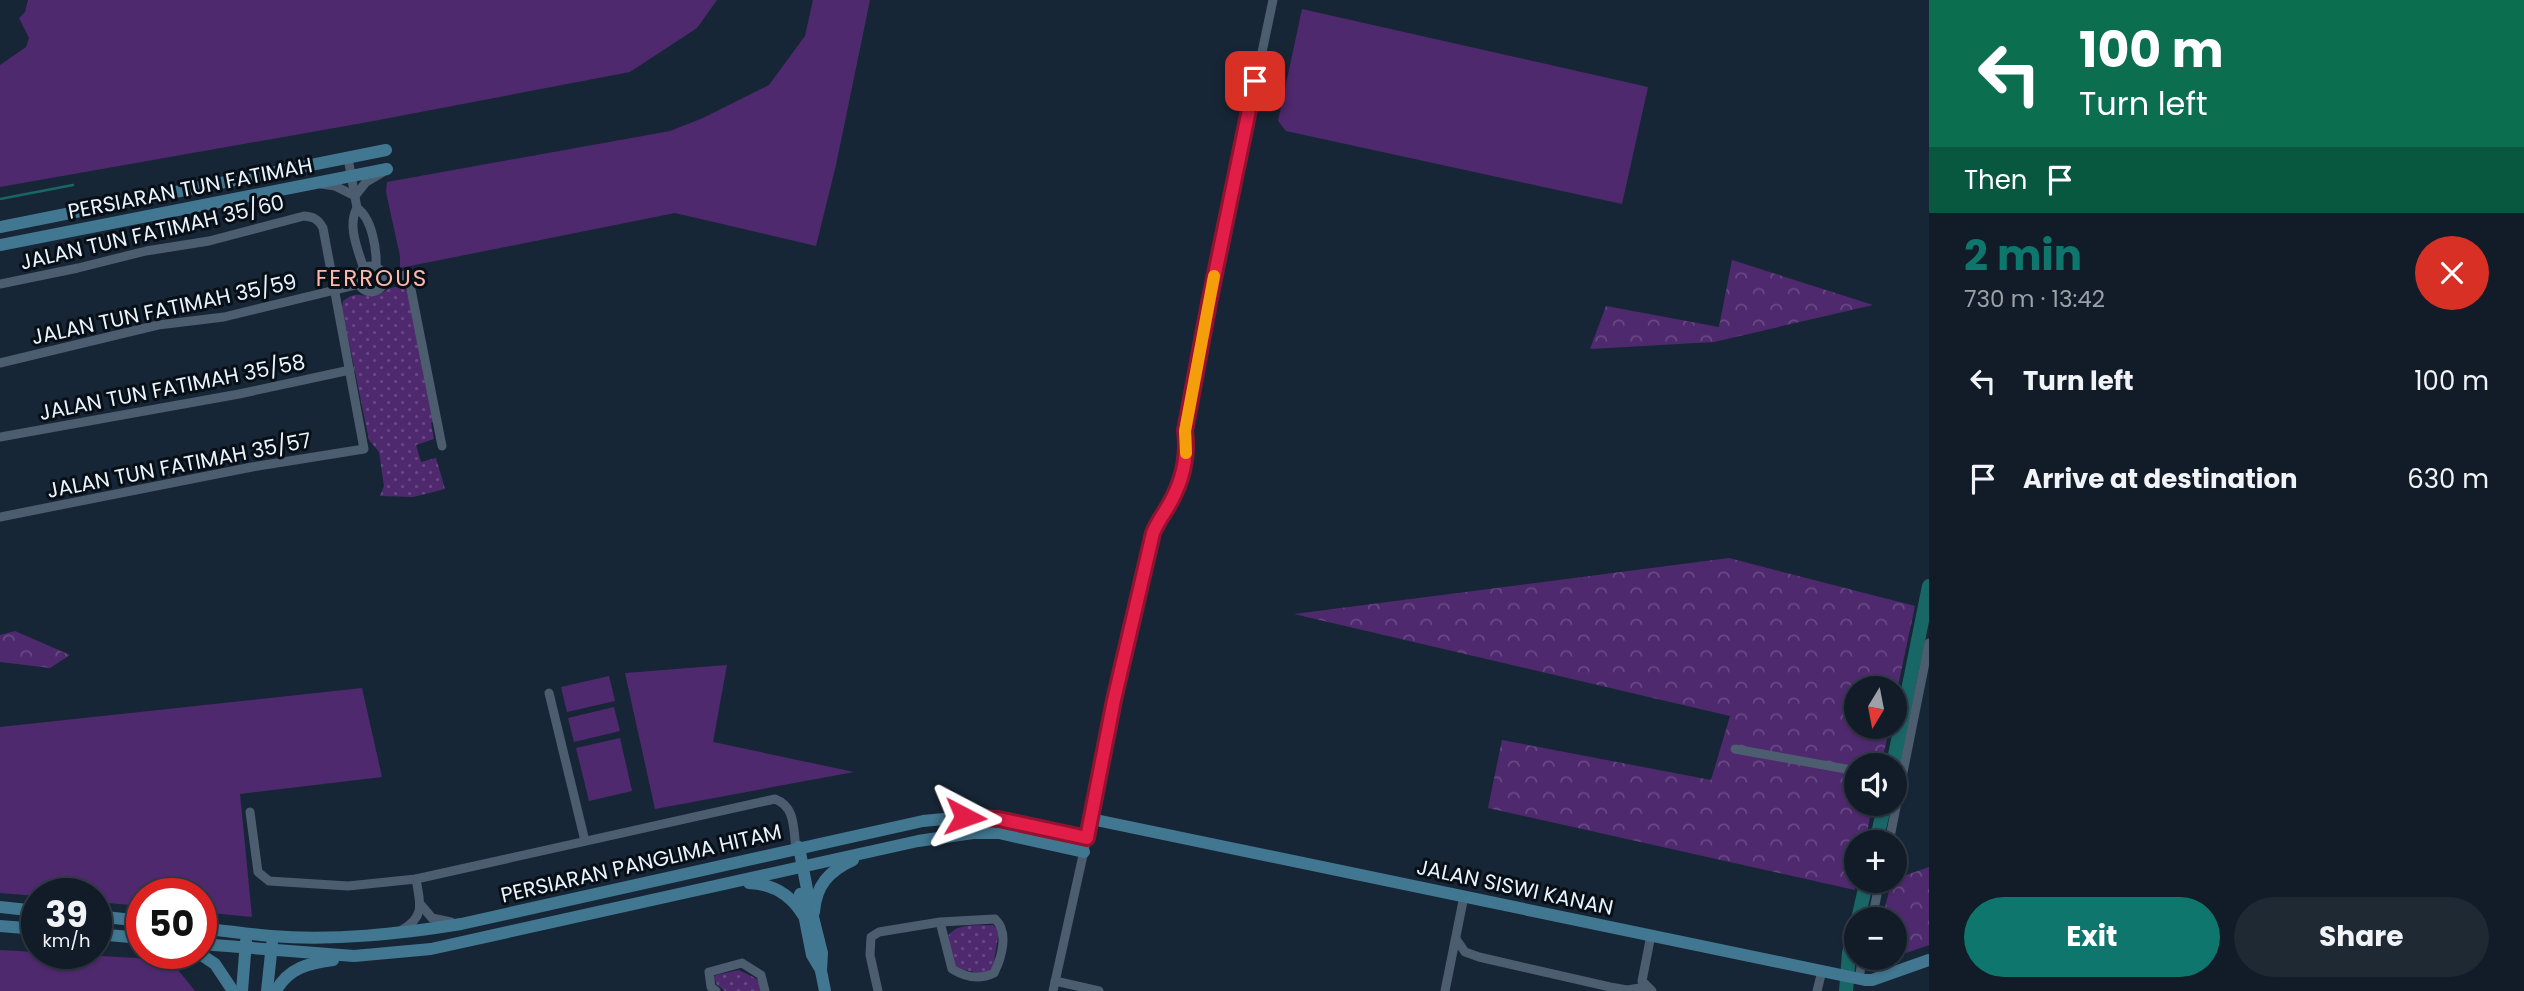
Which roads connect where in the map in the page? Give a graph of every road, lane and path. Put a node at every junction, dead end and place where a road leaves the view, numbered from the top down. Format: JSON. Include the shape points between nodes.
{"nodes":[{"id":1,"x":1273,"y":0,"type":"edge"},
{"id":2,"x":386,"y":150,"type":"dead end"},
{"id":3,"x":348,"y":158,"type":"junction"},
{"id":4,"x":387,"y":169,"type":"joint"},
{"id":5,"x":352,"y":176,"type":"junction"},
{"id":6,"x":316,"y":183,"type":"junction"},
{"id":7,"x":355,"y":196,"type":"junction"},
{"id":8,"x":357,"y":208,"type":"junction"},
{"id":9,"x":0,"y":228,"type":"edge"},
{"id":10,"x":0,"y":245,"type":"edge"},
{"id":11,"x":376,"y":267,"type":"junction"},
{"id":12,"x":364,"y":269,"type":"junction"},
{"id":13,"x":384,"y":281,"type":"junction"},
{"id":14,"x":0,"y":284,"type":"edge"},
{"id":15,"x":360,"y":285,"type":"junction"},
{"id":16,"x":335,"y":291,"type":"junction"},
{"id":17,"x":0,"y":363,"type":"edge"},
{"id":18,"x":350,"y":370,"type":"junction"},
{"id":19,"x":0,"y":437,"type":"edge"},
{"id":20,"x":442,"y":446,"type":"dead end"},
{"id":21,"x":0,"y":517,"type":"edge"},
{"id":22,"x":1929,"y":643,"type":"edge"},
{"id":23,"x":550,"y":693,"type":"dead end"},
{"id":24,"x":1735,"y":749,"type":"dead end"},
{"id":25,"x":1904,"y":753,"type":"edge"},
{"id":26,"x":1844,"y":769,"type":"edge"},
{"id":27,"x":250,"y":812,"type":"dead end"},
{"id":28,"x":1091,"y":819,"type":"junction"},
{"id":29,"x":1087,"y":838,"type":"junction"},
{"id":30,"x":585,"y":841,"type":"junction"},
{"id":31,"x":795,"y":848,"type":"junction"},
{"id":32,"x":869,"y":852,"type":"junction"},
{"id":33,"x":1084,"y":852,"type":"junction"},
{"id":34,"x":799,"y":867,"type":"junction"},
{"id":35,"x":416,"y":879,"type":"junction"},
{"id":36,"x":731,"y":882,"type":"junction"},
{"id":37,"x":1464,"y":896,"type":"junction"},
{"id":38,"x":421,"y":905,"type":"junction"},
{"id":39,"x":0,"y":907,"type":"edge"},
{"id":40,"x":21,"y":909,"type":"edge"},
{"id":41,"x":809,"y":915,"type":"junction"},
{"id":42,"x":940,"y":922,"type":"junction"},
{"id":43,"x":461,"y":924,"type":"junction"},
{"id":44,"x":0,"y":926,"type":"edge"},
{"id":45,"x":21,"y":928,"type":"edge"},
{"id":46,"x":217,"y":930,"type":"edge"},
{"id":47,"x":247,"y":933,"type":"junction"},
{"id":48,"x":395,"y":934,"type":"junction"},
{"id":49,"x":1651,"y":935,"type":"junction"},
{"id":50,"x":273,"y":936,"type":"junction"},
{"id":51,"x":1456,"y":939,"type":"junction"},
{"id":52,"x":217,"y":945,"type":"edge"},
{"id":53,"x":246,"y":948,"type":"junction"},
{"id":54,"x":272,"y":951,"type":"junction"},
{"id":55,"x":354,"y":956,"type":"junction"},
{"id":56,"x":1929,"y":960,"type":"edge"},
{"id":57,"x":217,"y":967,"type":"edge"},
{"id":58,"x":1859,"y":970,"type":"edge"},
{"id":59,"x":1822,"y":971,"type":"junction"},
{"id":60,"x":1857,"y":978,"type":"junction"},
{"id":61,"x":1055,"y":981,"type":"junction"},
{"id":62,"x":1649,"y":989,"type":"edge"},
{"id":63,"x":233,"y":991,"type":"edge"},
{"id":64,"x":242,"y":991,"type":"edge"},
{"id":65,"x":267,"y":991,"type":"edge"},
{"id":66,"x":276,"y":991,"type":"edge"},
{"id":67,"x":716,"y":991,"type":"edge"},
{"id":68,"x":765,"y":991,"type":"edge"},
{"id":69,"x":825,"y":991,"type":"edge"},
{"id":70,"x":878,"y":991,"type":"edge"},
{"id":71,"x":1053,"y":991,"type":"edge"},
{"id":72,"x":1099,"y":991,"type":"edge"},
{"id":73,"x":1445,"y":991,"type":"edge"},
{"id":74,"x":1817,"y":991,"type":"edge"}],
"edges":[{"from":1,"to":28,"type":"street","via":[[1209,303],[1181,475],[1153,533]]},
{"from":2,"to":3,"type":"main road","name":"PERSIARAN TUN FATIMAH"},
{"from":3,"to":5,"type":"street"},
{"from":3,"to":9,"type":"main road","name":"PERSIARAN TUN FATIMAH"},
{"from":4,"to":5,"type":"main road","name":"PERSIARAN TUN FATIMAH"},
{"from":4,"to":7,"type":"street","via":[[366,182]]},
{"from":5,"to":6,"type":"main road","name":"PERSIARAN TUN FATIMAH"},
{"from":5,"to":7,"type":"street"},
{"from":6,"to":7,"type":"street"},
{"from":6,"to":10,"type":"main road","name":"PERSIARAN TUN FATIMAH"},
{"from":7,"to":8,"type":"street"},
{"from":8,"to":11,"type":"street","via":[[365,213],[373,237]]},
{"from":8,"to":12,"type":"street","via":[[354,236]]},
{"from":11,"to":12,"type":"street"},
{"from":11,"to":13,"type":"street"},
{"from":12,"to":15,"type":"street"},
{"from":13,"to":15,"type":"street","via":[[373,291]]},
{"from":13,"to":20,"type":"street","via":[[408,274]]},
{"from":14,"to":16,"type":"street","name":"JALAN TUN FATIMAH 35/60","via":[[311,216],[323,228]]},
{"from":15,"to":16,"type":"street","name":"JALAN TUN FATIMAH 35/59"},
{"from":16,"to":17,"type":"street","name":"JALAN TUN FATIMAH 35/59"},
{"from":16,"to":18,"type":"street"},
{"from":18,"to":19,"type":"street","name":"JALAN TUN FATIMAH 35/58"},
{"from":18,"to":21,"type":"street","name":"JALAN TUN FATIMAH 35/57","via":[[364,449]]},
{"from":22,"to":25,"type":"street"},
{"from":23,"to":30,"type":"street"},
{"from":24,"to":26,"type":"street"},
{"from":27,"to":35,"type":"street","via":[[258,872],[269,881],[348,886]]},
{"from":28,"to":29,"type":"street"},
{"from":28,"to":37,"type":"main road","name":"JALAN SISWI KANAN"},
{"from":29,"to":31,"type":"main road","name":"PERSIARAN PANGLIMA HITAM","via":[[999,819],[965,817],[923,821]]},
{"from":29,"to":33,"type":"street"},
{"from":30,"to":31,"type":"street","via":[[775,799],[785,803],[791,813]]},
{"from":30,"to":35,"type":"street"},
{"from":31,"to":34,"type":"main road"},
{"from":31,"to":43,"type":"main road","name":"PERSIARAN PANGLIMA HITAM"},
{"from":32,"to":33,"type":"main road","name":"PERSIARAN PANGLIMA HITAM","via":[[918,841],[999,833]]},
{"from":32,"to":34,"type":"main road","name":"PERSIARAN PANGLIMA HITAM"},
{"from":32,"to":41,"type":"main road","via":[[837,867],[824,879]]},
{"from":33,"to":61,"type":"street"},
{"from":34,"to":36,"type":"main road","name":"PERSIARAN PANGLIMA HITAM"},
{"from":34,"to":41,"type":"main road"},
{"from":35,"to":38,"type":"street"},
{"from":36,"to":41,"type":"main road","via":[[764,884]]},
{"from":36,"to":55,"type":"main road","name":"PERSIARAN PANGLIMA HITAM","via":[[431,949]]},
{"from":37,"to":49,"type":"main road","name":"JALAN SISWI KANAN"},
{"from":37,"to":51,"type":"street"},
{"from":38,"to":43,"type":"street","via":[[432,918]]},
{"from":38,"to":48,"type":"street","via":[[415,922]]},
{"from":39,"to":40,"type":"main road"},
{"from":41,"to":69,"type":"main road","via":[[822,953]]},
{"from":42,"to":42,"type":"street","via":[[995,919],[1004,933],[994,973],[979,978],[952,969]]},
{"from":42,"to":70,"type":"street","via":[[871,937]]},
{"from":43,"to":48,"type":"main road","name":"PERSIARAN PANGLIMA HITAM"},
{"from":44,"to":45,"type":"main road"},
{"from":46,"to":47,"type":"main road","name":"PERSIARAN PANGLIMA HITAM"},
{"from":47,"to":50,"type":"main road","name":"PERSIARAN PANGLIMA HITAM"},
{"from":47,"to":53,"type":"main road"},
{"from":48,"to":50,"type":"main road","name":"PERSIARAN PANGLIMA HITAM"},
{"from":49,"to":59,"type":"main road","name":"JALAN SISWI KANAN"},
{"from":49,"to":62,"type":"street","via":[[1642,981]]},
{"from":50,"to":54,"type":"main road"},
{"from":51,"to":62,"type":"street","via":[[1465,952],[1479,957],[1610,987]]},
{"from":51,"to":73,"type":"street"},
{"from":52,"to":53,"type":"main road"},
{"from":53,"to":54,"type":"main road","name":"PERSIARAN PANGLIMA HITAM"},
{"from":53,"to":64,"type":"main road"},
{"from":54,"to":55,"type":"main road","name":"PERSIARAN PANGLIMA HITAM"},
{"from":54,"to":65,"type":"main road"},
{"from":55,"to":66,"type":"main road","via":[[294,970]]},
{"from":56,"to":60,"type":"main road","name":"JALAN SISWI KANAN","via":[[1872,980]]},
{"from":57,"to":63,"type":"main road"},
{"from":58,"to":60,"type":"street"},
{"from":59,"to":60,"type":"main road","name":"JALAN SISWI KANAN"},
{"from":59,"to":74,"type":"street"},
{"from":61,"to":71,"type":"street"},
{"from":61,"to":72,"type":"street"},
{"from":67,"to":68,"type":"street","via":[[709,972],[742,963],[761,975]]}]}
